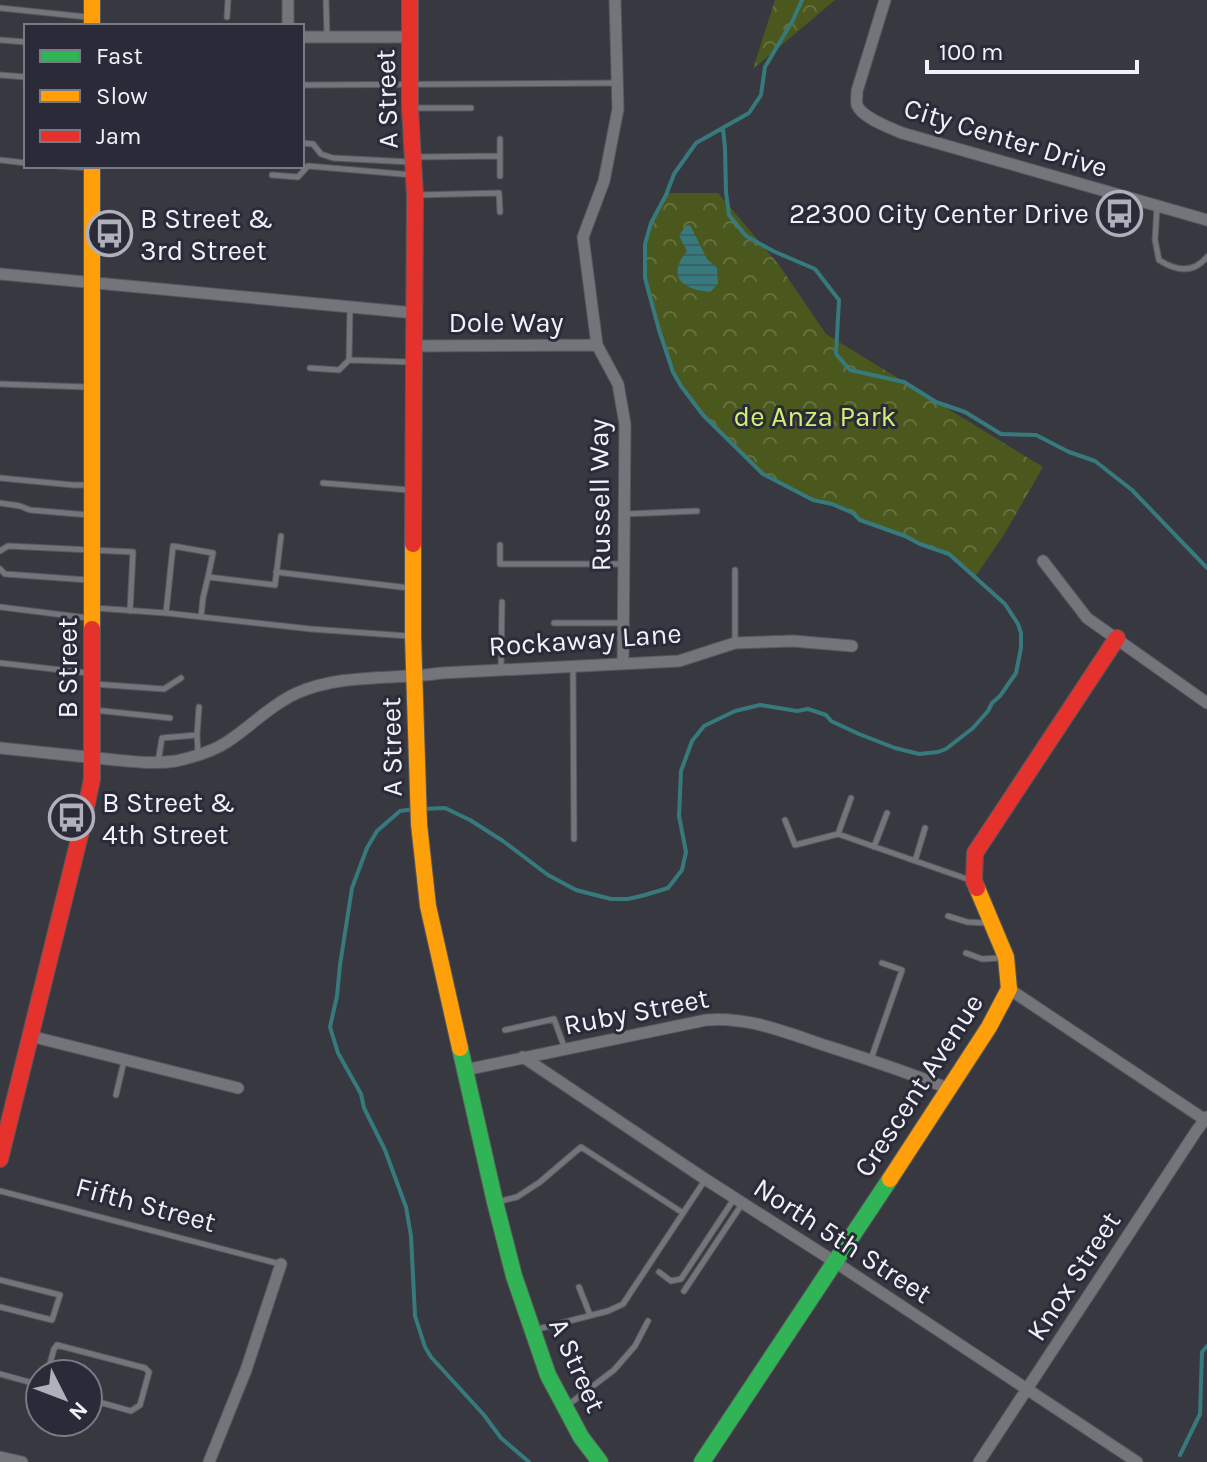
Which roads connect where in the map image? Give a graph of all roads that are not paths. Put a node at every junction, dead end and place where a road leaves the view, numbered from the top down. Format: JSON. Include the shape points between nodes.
{"nodes":[{"id":1,"x":228,"y":0,"type":"edge"},
{"id":2,"x":288,"y":0,"type":"edge"},
{"id":3,"x":326,"y":0,"type":"edge"},
{"id":4,"x":410,"y":0,"type":"edge"},
{"id":5,"x":615,"y":0,"type":"edge"},
{"id":6,"x":885,"y":0,"type":"edge"},
{"id":7,"x":0,"y":8,"type":"edge"},
{"id":8,"x":92,"y":14,"type":"edge"},
{"id":9,"x":227,"y":17,"type":"dead end"},
{"id":10,"x":288,"y":24,"type":"edge"},
{"id":11,"x":304,"y":37,"type":"edge"},
{"id":12,"x":327,"y":37,"type":"junction"},
{"id":13,"x":410,"y":37,"type":"junction"},
{"id":14,"x":0,"y":40,"type":"edge"},
{"id":15,"x":24,"y":42,"type":"edge"},
{"id":16,"x":0,"y":75,"type":"edge"},
{"id":17,"x":24,"y":77,"type":"edge"},
{"id":18,"x":617,"y":83,"type":"junction"},
{"id":19,"x":304,"y":85,"type":"edge"},
{"id":20,"x":410,"y":85,"type":"junction"},
{"id":21,"x":410,"y":108,"type":"junction"},
{"id":22,"x":471,"y":108,"type":"dead end"},
{"id":23,"x":500,"y":139,"type":"dead end"},
{"id":24,"x":304,"y":143,"type":"edge"},
{"id":25,"x":500,"y":156,"type":"junction"},
{"id":26,"x":0,"y":160,"type":"edge"},
{"id":27,"x":24,"y":163,"type":"edge"},
{"id":28,"x":414,"y":165,"type":"junction"},
{"id":29,"x":92,"y":168,"type":"edge"},
{"id":30,"x":272,"y":175,"type":"dead end"},
{"id":31,"x":500,"y":176,"type":"dead end"},
{"id":32,"x":415,"y":195,"type":"junction"},
{"id":33,"x":1157,"y":206,"type":"junction"},
{"id":34,"x":500,"y":212,"type":"dead end"},
{"id":35,"x":1207,"y":220,"type":"edge"},
{"id":36,"x":1207,"y":257,"type":"edge"},
{"id":37,"x":0,"y":274,"type":"edge"},
{"id":38,"x":92,"y":283,"type":"junction"},
{"id":39,"x":350,"y":307,"type":"junction"},
{"id":40,"x":415,"y":313,"type":"junction"},
{"id":41,"x":597,"y":345,"type":"junction"},
{"id":42,"x":415,"y":354,"type":"junction"},
{"id":43,"x":349,"y":360,"type":"junction"},
{"id":44,"x":310,"y":368,"type":"dead end"},
{"id":45,"x":0,"y":384,"type":"edge"},
{"id":46,"x":92,"y":387,"type":"junction"},
{"id":47,"x":0,"y":478,"type":"edge"},
{"id":48,"x":323,"y":483,"type":"dead end"},
{"id":49,"x":92,"y":485,"type":"junction"},
{"id":50,"x":414,"y":490,"type":"junction"},
{"id":51,"x":0,"y":503,"type":"edge"},
{"id":52,"x":697,"y":511,"type":"dead end"},
{"id":53,"x":624,"y":514,"type":"junction"},
{"id":54,"x":93,"y":515,"type":"junction"},
{"id":55,"x":281,"y":536,"type":"dead end"},
{"id":56,"x":500,"y":545,"type":"dead end"},
{"id":57,"x":0,"y":551,"type":"edge"},
{"id":58,"x":93,"y":551,"type":"junction"},
{"id":59,"x":1043,"y":561,"type":"dead end"},
{"id":60,"x":624,"y":564,"type":"junction"},
{"id":61,"x":0,"y":569,"type":"edge"},
{"id":62,"x":735,"y":570,"type":"dead end"},
{"id":63,"x":276,"y":572,"type":"junction"},
{"id":64,"x":208,"y":577,"type":"junction"},
{"id":65,"x":93,"y":581,"type":"junction"},
{"id":66,"x":414,"y":588,"type":"junction"},
{"id":67,"x":502,"y":602,"type":"dead end"},
{"id":68,"x":0,"y":607,"type":"edge"},
{"id":69,"x":130,"y":611,"type":"junction"},
{"id":70,"x":93,"y":613,"type":"junction"},
{"id":71,"x":166,"y":613,"type":"junction"},
{"id":72,"x":201,"y":617,"type":"junction"},
{"id":73,"x":554,"y":623,"type":"dead end"},
{"id":74,"x":623,"y":623,"type":"junction"},
{"id":75,"x":413,"y":636,"type":"junction"},
{"id":76,"x":1117,"y":638,"type":"junction"},
{"id":77,"x":735,"y":643,"type":"junction"},
{"id":78,"x":852,"y":646,"type":"dead end"},
{"id":79,"x":0,"y":663,"type":"edge"},
{"id":80,"x":623,"y":664,"type":"junction"},
{"id":81,"x":573,"y":667,"type":"junction"},
{"id":82,"x":501,"y":670,"type":"junction"},
{"id":83,"x":416,"y":676,"type":"junction"},
{"id":84,"x":181,"y":678,"type":"dead end"},
{"id":85,"x":93,"y":679,"type":"junction"},
{"id":86,"x":1207,"y":703,"type":"edge"},
{"id":87,"x":199,"y":707,"type":"dead end"},
{"id":88,"x":93,"y":710,"type":"junction"},
{"id":89,"x":170,"y":718,"type":"dead end"},
{"id":90,"x":197,"y":735,"type":"junction"},
{"id":91,"x":0,"y":748,"type":"edge"},
{"id":92,"x":199,"y":755,"type":"junction"},
{"id":93,"x":93,"y":758,"type":"junction"},
{"id":94,"x":158,"y":763,"type":"junction"},
{"id":95,"x":851,"y":798,"type":"dead end"},
{"id":96,"x":887,"y":813,"type":"dead end"},
{"id":97,"x":785,"y":820,"type":"dead end"},
{"id":98,"x":925,"y":828,"type":"dead end"},
{"id":99,"x":838,"y":834,"type":"junction"},
{"id":100,"x":574,"y":839,"type":"dead end"},
{"id":101,"x":874,"y":847,"type":"junction"},
{"id":102,"x":915,"y":861,"type":"junction"},
{"id":103,"x":974,"y":881,"type":"junction"},
{"id":104,"x":948,"y":916,"type":"dead end"},
{"id":105,"x":992,"y":924,"type":"junction"},
{"id":106,"x":966,"y":953,"type":"dead end"},
{"id":107,"x":1006,"y":957,"type":"junction"},
{"id":108,"x":882,"y":963,"type":"dead end"},
{"id":109,"x":1009,"y":989,"type":"junction"},
{"id":110,"x":505,"y":1030,"type":"dead end"},
{"id":111,"x":30,"y":1036,"type":"junction"},
{"id":112,"x":565,"y":1049,"type":"junction"},
{"id":113,"x":523,"y":1057,"type":"junction"},
{"id":114,"x":124,"y":1060,"type":"junction"},
{"id":115,"x":871,"y":1060,"type":"junction"},
{"id":116,"x":465,"y":1070,"type":"junction"},
{"id":117,"x":238,"y":1088,"type":"dead end"},
{"id":118,"x":950,"y":1089,"type":"junction"},
{"id":119,"x":116,"y":1095,"type":"dead end"},
{"id":120,"x":6,"y":1105,"type":"edge"},
{"id":121,"x":1207,"y":1119,"type":"edge"},
{"id":122,"x":0,"y":1159,"type":"edge"},
{"id":123,"x":705,"y":1179,"type":"junction"},
{"id":124,"x":0,"y":1191,"type":"edge"},
{"id":125,"x":739,"y":1201,"type":"junction"},
{"id":126,"x":495,"y":1202,"type":"junction"},
{"id":127,"x":683,"y":1213,"type":"junction"},
{"id":128,"x":835,"y":1262,"type":"junction"},
{"id":129,"x":281,"y":1264,"type":"joint"},
{"id":130,"x":659,"y":1272,"type":"dead end"},
{"id":131,"x":0,"y":1280,"type":"edge"},
{"id":132,"x":579,"y":1287,"type":"dead end"},
{"id":133,"x":684,"y":1291,"type":"dead end"},
{"id":134,"x":0,"y":1307,"type":"edge"},
{"id":135,"x":590,"y":1315,"type":"junction"},
{"id":136,"x":648,"y":1321,"type":"dead end"},
{"id":137,"x":533,"y":1331,"type":"junction"},
{"id":138,"x":51,"y":1358,"type":"edge"},
{"id":139,"x":0,"y":1374,"type":"edge"},
{"id":140,"x":24,"y":1381,"type":"edge"},
{"id":141,"x":1027,"y":1389,"type":"junction"},
{"id":142,"x":104,"y":1403,"type":"edge"},
{"id":143,"x":564,"y":1408,"type":"junction"},
{"id":144,"x":0,"y":1457,"type":"edge"},
{"id":145,"x":22,"y":1462,"type":"edge"},
{"id":146,"x":209,"y":1462,"type":"edge"},
{"id":147,"x":600,"y":1462,"type":"edge"},
{"id":148,"x":702,"y":1462,"type":"edge"},
{"id":149,"x":979,"y":1462,"type":"edge"},
{"id":150,"x":1137,"y":1462,"type":"edge"}],
"edges":[{"from":1,"to":9,"type":"lane"},
{"from":2,"to":10,"type":"street"},
{"from":3,"to":12,"type":"lane"},
{"from":4,"to":13,"type":"street","name":"A Street"},
{"from":5,"to":18,"type":"street","name":"Russell Way"},
{"from":6,"to":33,"type":"street","name":"City Center Drive","via":[[857,91],[863,112],[902,133]]},
{"from":7,"to":8,"type":"lane"},
{"from":11,"to":12,"type":"street"},
{"from":12,"to":13,"type":"street"},
{"from":13,"to":20,"type":"street","name":"A Street"},
{"from":14,"to":15,"type":"lane"},
{"from":16,"to":17,"type":"lane"},
{"from":18,"to":20,"type":"lane"},
{"from":18,"to":41,"type":"street","name":"Russell Way","via":[[618,109],[604,181],[583,237]]},
{"from":19,"to":20,"type":"lane"},
{"from":20,"to":21,"type":"street","name":"A Street"},
{"from":21,"to":22,"type":"lane"},
{"from":21,"to":28,"type":"street","name":"A Street"},
{"from":23,"to":25,"type":"lane"},
{"from":24,"to":28,"type":"lane","via":[[333,158]]},
{"from":25,"to":28,"type":"lane"},
{"from":25,"to":31,"type":"lane"},
{"from":26,"to":27,"type":"lane"},
{"from":28,"to":30,"type":"lane","via":[[308,166],[298,177]]},
{"from":28,"to":32,"type":"street","name":"A Street"},
{"from":29,"to":38,"type":"street","name":"B Street"},
{"from":32,"to":34,"type":"lane","via":[[499,193]]},
{"from":32,"to":40,"type":"street","name":"A Street"},
{"from":33,"to":35,"type":"street","name":"City Center Drive"},
{"from":33,"to":36,"type":"lane","via":[[1159,260],[1188,270]]},
{"from":37,"to":38,"type":"street"},
{"from":38,"to":39,"type":"street"},
{"from":38,"to":46,"type":"street","name":"B Street"},
{"from":39,"to":40,"type":"street"},
{"from":39,"to":43,"type":"lane"},
{"from":40,"to":42,"type":"street","name":"A Street"},
{"from":41,"to":42,"type":"street","name":"Dole Way"},
{"from":41,"to":53,"type":"street","name":"Russell Way","via":[[618,384],[625,424]]},
{"from":42,"to":43,"type":"lane"},
{"from":42,"to":50,"type":"street","name":"A Street"},
{"from":43,"to":44,"type":"lane","via":[[339,370]]},
{"from":45,"to":46,"type":"lane"},
{"from":46,"to":49,"type":"street","name":"B Street"},
{"from":47,"to":49,"type":"lane"},
{"from":48,"to":50,"type":"lane"},
{"from":49,"to":54,"type":"street","name":"B Street"},
{"from":50,"to":66,"type":"street","name":"A Street"},
{"from":51,"to":54,"type":"lane"},
{"from":52,"to":53,"type":"lane"},
{"from":53,"to":60,"type":"street","name":"Russell Way"},
{"from":54,"to":58,"type":"street","name":"B Street"},
{"from":55,"to":63,"type":"lane"},
{"from":56,"to":60,"type":"lane","via":[[500,564]]},
{"from":57,"to":58,"type":"lane","via":[[8,546]]},
{"from":58,"to":65,"type":"street","name":"B Street"},
{"from":58,"to":69,"type":"lane","via":[[133,552]]},
{"from":59,"to":76,"type":"street","via":[[1087,618]]},
{"from":60,"to":74,"type":"street","name":"Russell Way"},
{"from":61,"to":65,"type":"lane","via":[[5,574]]},
{"from":62,"to":77,"type":"lane"},
{"from":63,"to":64,"type":"lane","via":[[275,585]]},
{"from":63,"to":66,"type":"lane"},
{"from":64,"to":71,"type":"lane","via":[[213,553],[173,546]]},
{"from":64,"to":72,"type":"lane"},
{"from":65,"to":70,"type":"street","name":"B Street"},
{"from":66,"to":75,"type":"street","name":"A Street"},
{"from":67,"to":82,"type":"lane"},
{"from":68,"to":70,"type":"lane","via":[[71,617]]},
{"from":69,"to":70,"type":"lane"},
{"from":69,"to":71,"type":"lane"},
{"from":70,"to":85,"type":"street","name":"B Street"},
{"from":71,"to":72,"type":"lane"},
{"from":72,"to":75,"type":"lane"},
{"from":73,"to":74,"type":"lane"},
{"from":74,"to":80,"type":"street","name":"Russell Way"},
{"from":75,"to":83,"type":"street","name":"A Street"},
{"from":76,"to":86,"type":"street"},
{"from":76,"to":103,"type":"street","via":[[975,853]]},
{"from":77,"to":78,"type":"street","name":"Rockaway Lane"},
{"from":77,"to":80,"type":"street","name":"Rockaway Lane","via":[[679,661]]},
{"from":79,"to":85,"type":"lane"},
{"from":80,"to":81,"type":"street","name":"Rockaway Lane"},
{"from":81,"to":82,"type":"street","name":"Rockaway Lane"},
{"from":81,"to":100,"type":"lane"},
{"from":82,"to":83,"type":"street","name":"Rockaway Lane"},
{"from":83,"to":92,"type":"street","name":"Rockaway Lane","via":[[318,685],[284,700],[226,743]]},
{"from":83,"to":116,"type":"street","name":"A Street","via":[[416,767],[428,906]]},
{"from":84,"to":85,"type":"lane","via":[[164,689]]},
{"from":85,"to":88,"type":"street","name":"B Street"},
{"from":87,"to":90,"type":"lane"},
{"from":88,"to":89,"type":"lane"},
{"from":88,"to":93,"type":"street","name":"B Street"},
{"from":90,"to":92,"type":"lane"},
{"from":90,"to":94,"type":"lane","via":[[162,738]]},
{"from":91,"to":93,"type":"street","name":"Rockaway Lane"},
{"from":92,"to":94,"type":"street","name":"Rockaway Lane"},
{"from":93,"to":94,"type":"street","name":"Rockaway Lane"},
{"from":93,"to":111,"type":"street","name":"B Street","via":[[85,813]]},
{"from":95,"to":99,"type":"lane"},
{"from":96,"to":101,"type":"lane"},
{"from":97,"to":99,"type":"lane","via":[[795,845]]},
{"from":98,"to":102,"type":"lane"},
{"from":99,"to":101,"type":"lane"},
{"from":101,"to":102,"type":"lane"},
{"from":102,"to":103,"type":"lane"},
{"from":103,"to":105,"type":"street","name":"Crescent Avenue"},
{"from":104,"to":105,"type":"lane"},
{"from":105,"to":107,"type":"street","name":"Crescent Avenue"},
{"from":106,"to":107,"type":"lane","via":[[982,959]]},
{"from":107,"to":109,"type":"street","name":"Crescent Avenue"},
{"from":108,"to":115,"type":"lane","via":[[902,970]]},
{"from":109,"to":118,"type":"street","name":"Crescent Avenue"},
{"from":109,"to":121,"type":"street"},
{"from":110,"to":112,"type":"lane","via":[[554,1019]]},
{"from":111,"to":114,"type":"street"},
{"from":111,"to":120,"type":"street","name":"B Street"},
{"from":112,"to":113,"type":"street","name":"Ruby Street"},
{"from":112,"to":115,"type":"street","name":"Ruby Street","via":[[725,1018]]},
{"from":113,"to":116,"type":"street","name":"Ruby Street"},
{"from":113,"to":123,"type":"street","name":"North 5th Street"},
{"from":114,"to":117,"type":"street"},
{"from":114,"to":119,"type":"lane"},
{"from":115,"to":118,"type":"street","name":"Ruby Street"},
{"from":116,"to":126,"type":"street","name":"A Street"},
{"from":118,"to":128,"type":"street","name":"Crescent Avenue"},
{"from":120,"to":122,"type":"street","name":"B Street"},
{"from":121,"to":141,"type":"street","name":"Knox Street"},
{"from":123,"to":125,"type":"street","name":"North 5th Street"},
{"from":123,"to":127,"type":"lane"},
{"from":124,"to":129,"type":"lane","name":"Fifth Street"},
{"from":125,"to":128,"type":"street","name":"North 5th Street"},
{"from":125,"to":130,"type":"lane","via":[[681,1279],[671,1281]]},
{"from":125,"to":133,"type":"lane"},
{"from":126,"to":127,"type":"lane","via":[[517,1197],[581,1147]]},
{"from":126,"to":137,"type":"street","name":"A Street"},
{"from":127,"to":135,"type":"lane","via":[[623,1304]]},
{"from":128,"to":141,"type":"street","name":"North 5th Street"},
{"from":128,"to":148,"type":"street","name":"Crescent Avenue"},
{"from":129,"to":146,"type":"street"},
{"from":131,"to":134,"type":"lane","via":[[60,1295],[52,1320]]},
{"from":132,"to":135,"type":"lane"},
{"from":135,"to":137,"type":"lane"},
{"from":136,"to":143,"type":"lane","via":[[614,1370]]},
{"from":137,"to":143,"type":"street","name":"A Street"},
{"from":138,"to":142,"type":"lane","via":[[57,1345],[149,1372],[140,1405],[131,1411]]},
{"from":139,"to":140,"type":"lane"},
{"from":141,"to":149,"type":"street","name":"Knox Street"},
{"from":141,"to":150,"type":"street","name":"North 5th Street"},
{"from":143,"to":147,"type":"street","name":"A Street"},
{"from":144,"to":145,"type":"street"}]}
